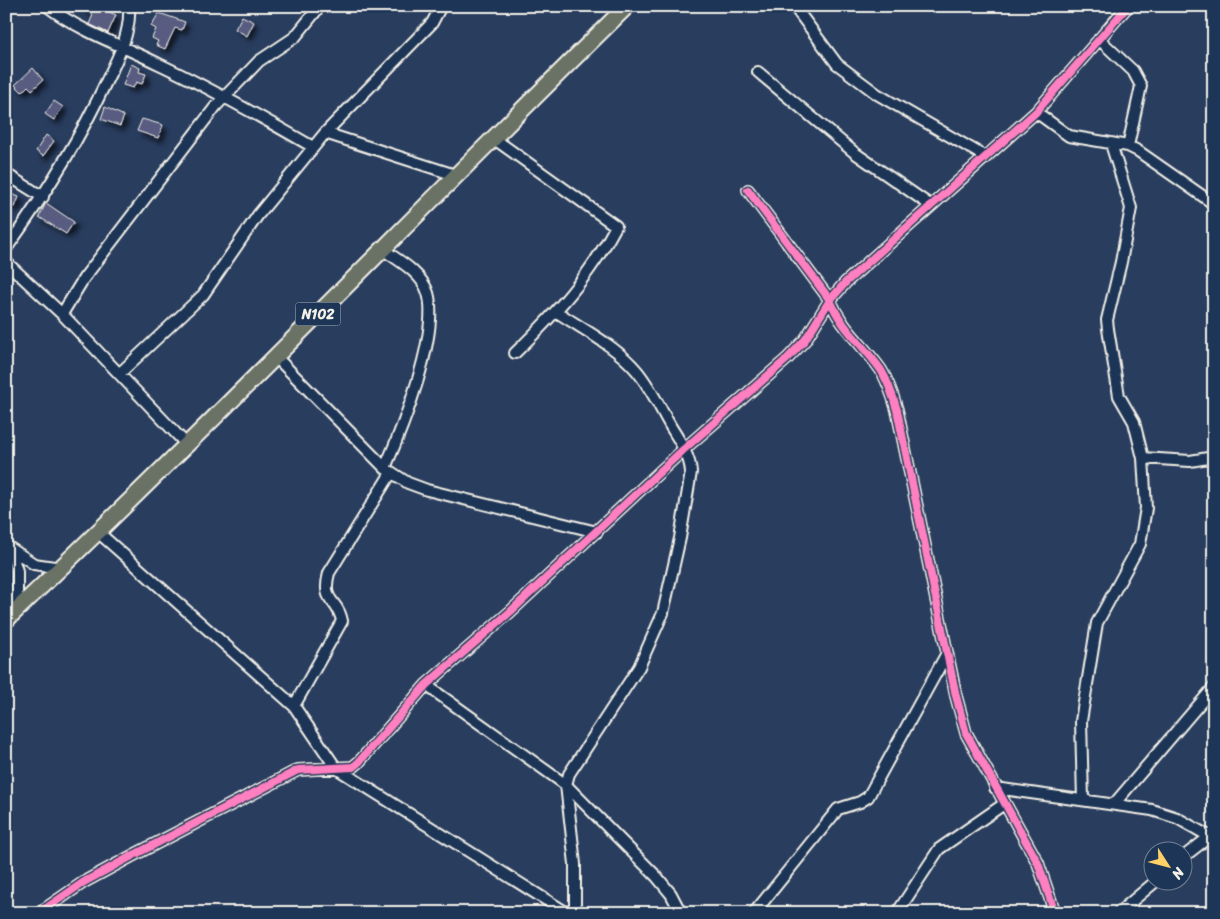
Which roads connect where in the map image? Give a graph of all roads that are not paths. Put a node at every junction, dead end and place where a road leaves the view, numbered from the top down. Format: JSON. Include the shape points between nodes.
{"nodes":[{"id":1,"x":47,"y":6,"type":"edge"},
{"id":2,"x":130,"y":6,"type":"edge"},
{"id":3,"x":320,"y":6,"type":"edge"},
{"id":4,"x":442,"y":6,"type":"edge"},
{"id":5,"x":627,"y":6,"type":"edge"},
{"id":6,"x":794,"y":6,"type":"edge"},
{"id":7,"x":1128,"y":6,"type":"edge"},
{"id":8,"x":1099,"y":39,"type":"junction"},
{"id":9,"x":123,"y":46,"type":"junction"},
{"id":10,"x":758,"y":72,"type":"dead end"},
{"id":11,"x":227,"y":97,"type":"junction"},
{"id":12,"x":1036,"y":112,"type":"junction"},
{"id":13,"x":325,"y":133,"type":"junction"},
{"id":14,"x":493,"y":138,"type":"junction"},
{"id":15,"x":1111,"y":144,"type":"junction"},
{"id":16,"x":1128,"y":146,"type":"junction"},
{"id":17,"x":313,"y":147,"type":"junction"},
{"id":18,"x":984,"y":156,"type":"junction"},
{"id":19,"x":6,"y":174,"type":"edge"},
{"id":20,"x":455,"y":175,"type":"junction"},
{"id":21,"x":748,"y":190,"type":"dead end"},
{"id":22,"x":43,"y":196,"type":"junction"},
{"id":23,"x":1214,"y":204,"type":"edge"},
{"id":24,"x":930,"y":205,"type":"junction"},
{"id":25,"x":6,"y":249,"type":"edge"},
{"id":26,"x":382,"y":249,"type":"junction"},
{"id":27,"x":6,"y":262,"type":"edge"},
{"id":28,"x":830,"y":300,"type":"junction"},
{"id":29,"x":557,"y":312,"type":"junction"},
{"id":30,"x":62,"y":314,"type":"junction"},
{"id":31,"x":515,"y":353,"type":"dead end"},
{"id":32,"x":276,"y":357,"type":"junction"},
{"id":33,"x":119,"y":374,"type":"junction"},
{"id":34,"x":187,"y":445,"type":"junction"},
{"id":35,"x":683,"y":450,"type":"junction"},
{"id":36,"x":1214,"y":457,"type":"edge"},
{"id":37,"x":1143,"y":458,"type":"junction"},
{"id":38,"x":388,"y":471,"type":"junction"},
{"id":39,"x":597,"y":532,"type":"junction"},
{"id":40,"x":99,"y":533,"type":"junction"},
{"id":41,"x":8,"y":546,"type":"edge"},
{"id":42,"x":61,"y":568,"type":"junction"},
{"id":43,"x":12,"y":615,"type":"edge"},
{"id":44,"x":947,"y":652,"type":"junction"},
{"id":45,"x":426,"y":685,"type":"junction"},
{"id":46,"x":1214,"y":688,"type":"edge"},
{"id":47,"x":294,"y":706,"type":"junction"},
{"id":48,"x":336,"y":768,"type":"junction"},
{"id":49,"x":566,"y":785,"type":"junction"},
{"id":50,"x":995,"y":788,"type":"junction"},
{"id":51,"x":1083,"y":800,"type":"junction"},
{"id":52,"x":1115,"y":803,"type":"junction"},
{"id":53,"x":1004,"y":804,"type":"junction"},
{"id":54,"x":1212,"y":836,"type":"edge"},
{"id":55,"x":1192,"y":851,"type":"edge"},
{"id":56,"x":1143,"y":892,"type":"edge"},
{"id":57,"x":40,"y":913,"type":"edge"},
{"id":58,"x":567,"y":913,"type":"edge"},
{"id":59,"x":575,"y":913,"type":"edge"},
{"id":60,"x":681,"y":913,"type":"edge"},
{"id":61,"x":754,"y":913,"type":"edge"},
{"id":62,"x":897,"y":913,"type":"edge"},
{"id":63,"x":1055,"y":913,"type":"edge"},
{"id":64,"x":1118,"y":913,"type":"edge"}],
"edges":[{"from":1,"to":9,"type":"street","via":[[71,24]]},
{"from":2,"to":9,"type":"street"},
{"from":3,"to":11,"type":"street","via":[[295,37],[259,61]]},
{"from":4,"to":13,"type":"street","via":[[432,23]]},
{"from":5,"to":14,"type":"main road","number":"N102"},
{"from":6,"to":18,"type":"street","via":[[837,64],[878,94]]},
{"from":7,"to":8,"type":"street"},
{"from":8,"to":12,"type":"street"},
{"from":8,"to":16,"type":"street","via":[[1133,71],[1141,86]]},
{"from":9,"to":11,"type":"street"},
{"from":9,"to":22,"type":"street","via":[[92,112]]},
{"from":10,"to":24,"type":"street","via":[[855,154]]},
{"from":11,"to":17,"type":"street"},
{"from":11,"to":30,"type":"street","via":[[216,106],[84,278]]},
{"from":12,"to":15,"type":"street","via":[[1069,136]]},
{"from":12,"to":18,"type":"street"},
{"from":13,"to":17,"type":"street"},
{"from":13,"to":20,"type":"street"},
{"from":14,"to":20,"type":"main road","number":"N102"},
{"from":14,"to":29,"type":"street","via":[[616,226],[582,280]]},
{"from":15,"to":16,"type":"street"},
{"from":15,"to":37,"type":"street","via":[[1131,208],[1107,320],[1119,396],[1134,422]]},
{"from":16,"to":23,"type":"street"},
{"from":17,"to":33,"type":"street","via":[[258,215],[203,295]]},
{"from":18,"to":24,"type":"street"},
{"from":19,"to":22,"type":"street"},
{"from":20,"to":26,"type":"main road","number":"N102"},
{"from":21,"to":28,"type":"street"},
{"from":22,"to":25,"type":"street"},
{"from":24,"to":28,"type":"street"},
{"from":26,"to":32,"type":"main road","number":"N102"},
{"from":26,"to":38,"type":"street","via":[[416,274],[428,292],[430,307],[426,350]]},
{"from":27,"to":30,"type":"street"},
{"from":28,"to":35,"type":"street","via":[[805,340]]},
{"from":28,"to":44,"type":"street","via":[[838,319],[880,369],[890,386]]},
{"from":29,"to":31,"type":"street"},
{"from":29,"to":35,"type":"street","via":[[605,343],[636,369]]},
{"from":30,"to":33,"type":"street"},
{"from":32,"to":34,"type":"main road","number":"N102"},
{"from":32,"to":38,"type":"street"},
{"from":33,"to":34,"type":"street"},
{"from":34,"to":40,"type":"main road","number":"N102"},
{"from":35,"to":39,"type":"street"},
{"from":35,"to":49,"type":"street","via":[[691,472],[663,613],[639,667],[569,774]]},
{"from":36,"to":37,"type":"street","via":[[1190,461]]},
{"from":37,"to":51,"type":"street","via":[[1146,508],[1140,544],[1097,623],[1084,693],[1080,721]]},
{"from":38,"to":39,"type":"street","via":[[408,484],[427,490]]},
{"from":38,"to":47,"type":"street","via":[[329,573],[325,588],[342,621]]},
{"from":39,"to":45,"type":"street"},
{"from":40,"to":42,"type":"main road","number":"N102"},
{"from":40,"to":47,"type":"street"},
{"from":41,"to":42,"type":"street","via":[[34,564]]},
{"from":41,"to":43,"type":"street","via":[[17,570]]},
{"from":42,"to":43,"type":"main road","number":"N102"},
{"from":44,"to":50,"type":"street","via":[[966,732]]},
{"from":44,"to":61,"type":"street","via":[[868,797],[838,809]]},
{"from":45,"to":48,"type":"street","via":[[359,762],[353,767]]},
{"from":45,"to":49,"type":"street"},
{"from":46,"to":52,"type":"street"},
{"from":47,"to":48,"type":"street"},
{"from":48,"to":57,"type":"street","via":[[298,770],[84,882]]},
{"from":48,"to":58,"type":"street"},
{"from":49,"to":59,"type":"street","via":[[575,864]]},
{"from":49,"to":60,"type":"street","via":[[657,876]]},
{"from":50,"to":51,"type":"street"},
{"from":50,"to":53,"type":"street"},
{"from":51,"to":52,"type":"street"},
{"from":52,"to":54,"type":"street","via":[[1177,818]]},
{"from":53,"to":62,"type":"street","via":[[939,849]]},
{"from":53,"to":63,"type":"street","via":[[1038,864]]},
{"from":54,"to":55,"type":"street"},
{"from":56,"to":64,"type":"street"}]}
